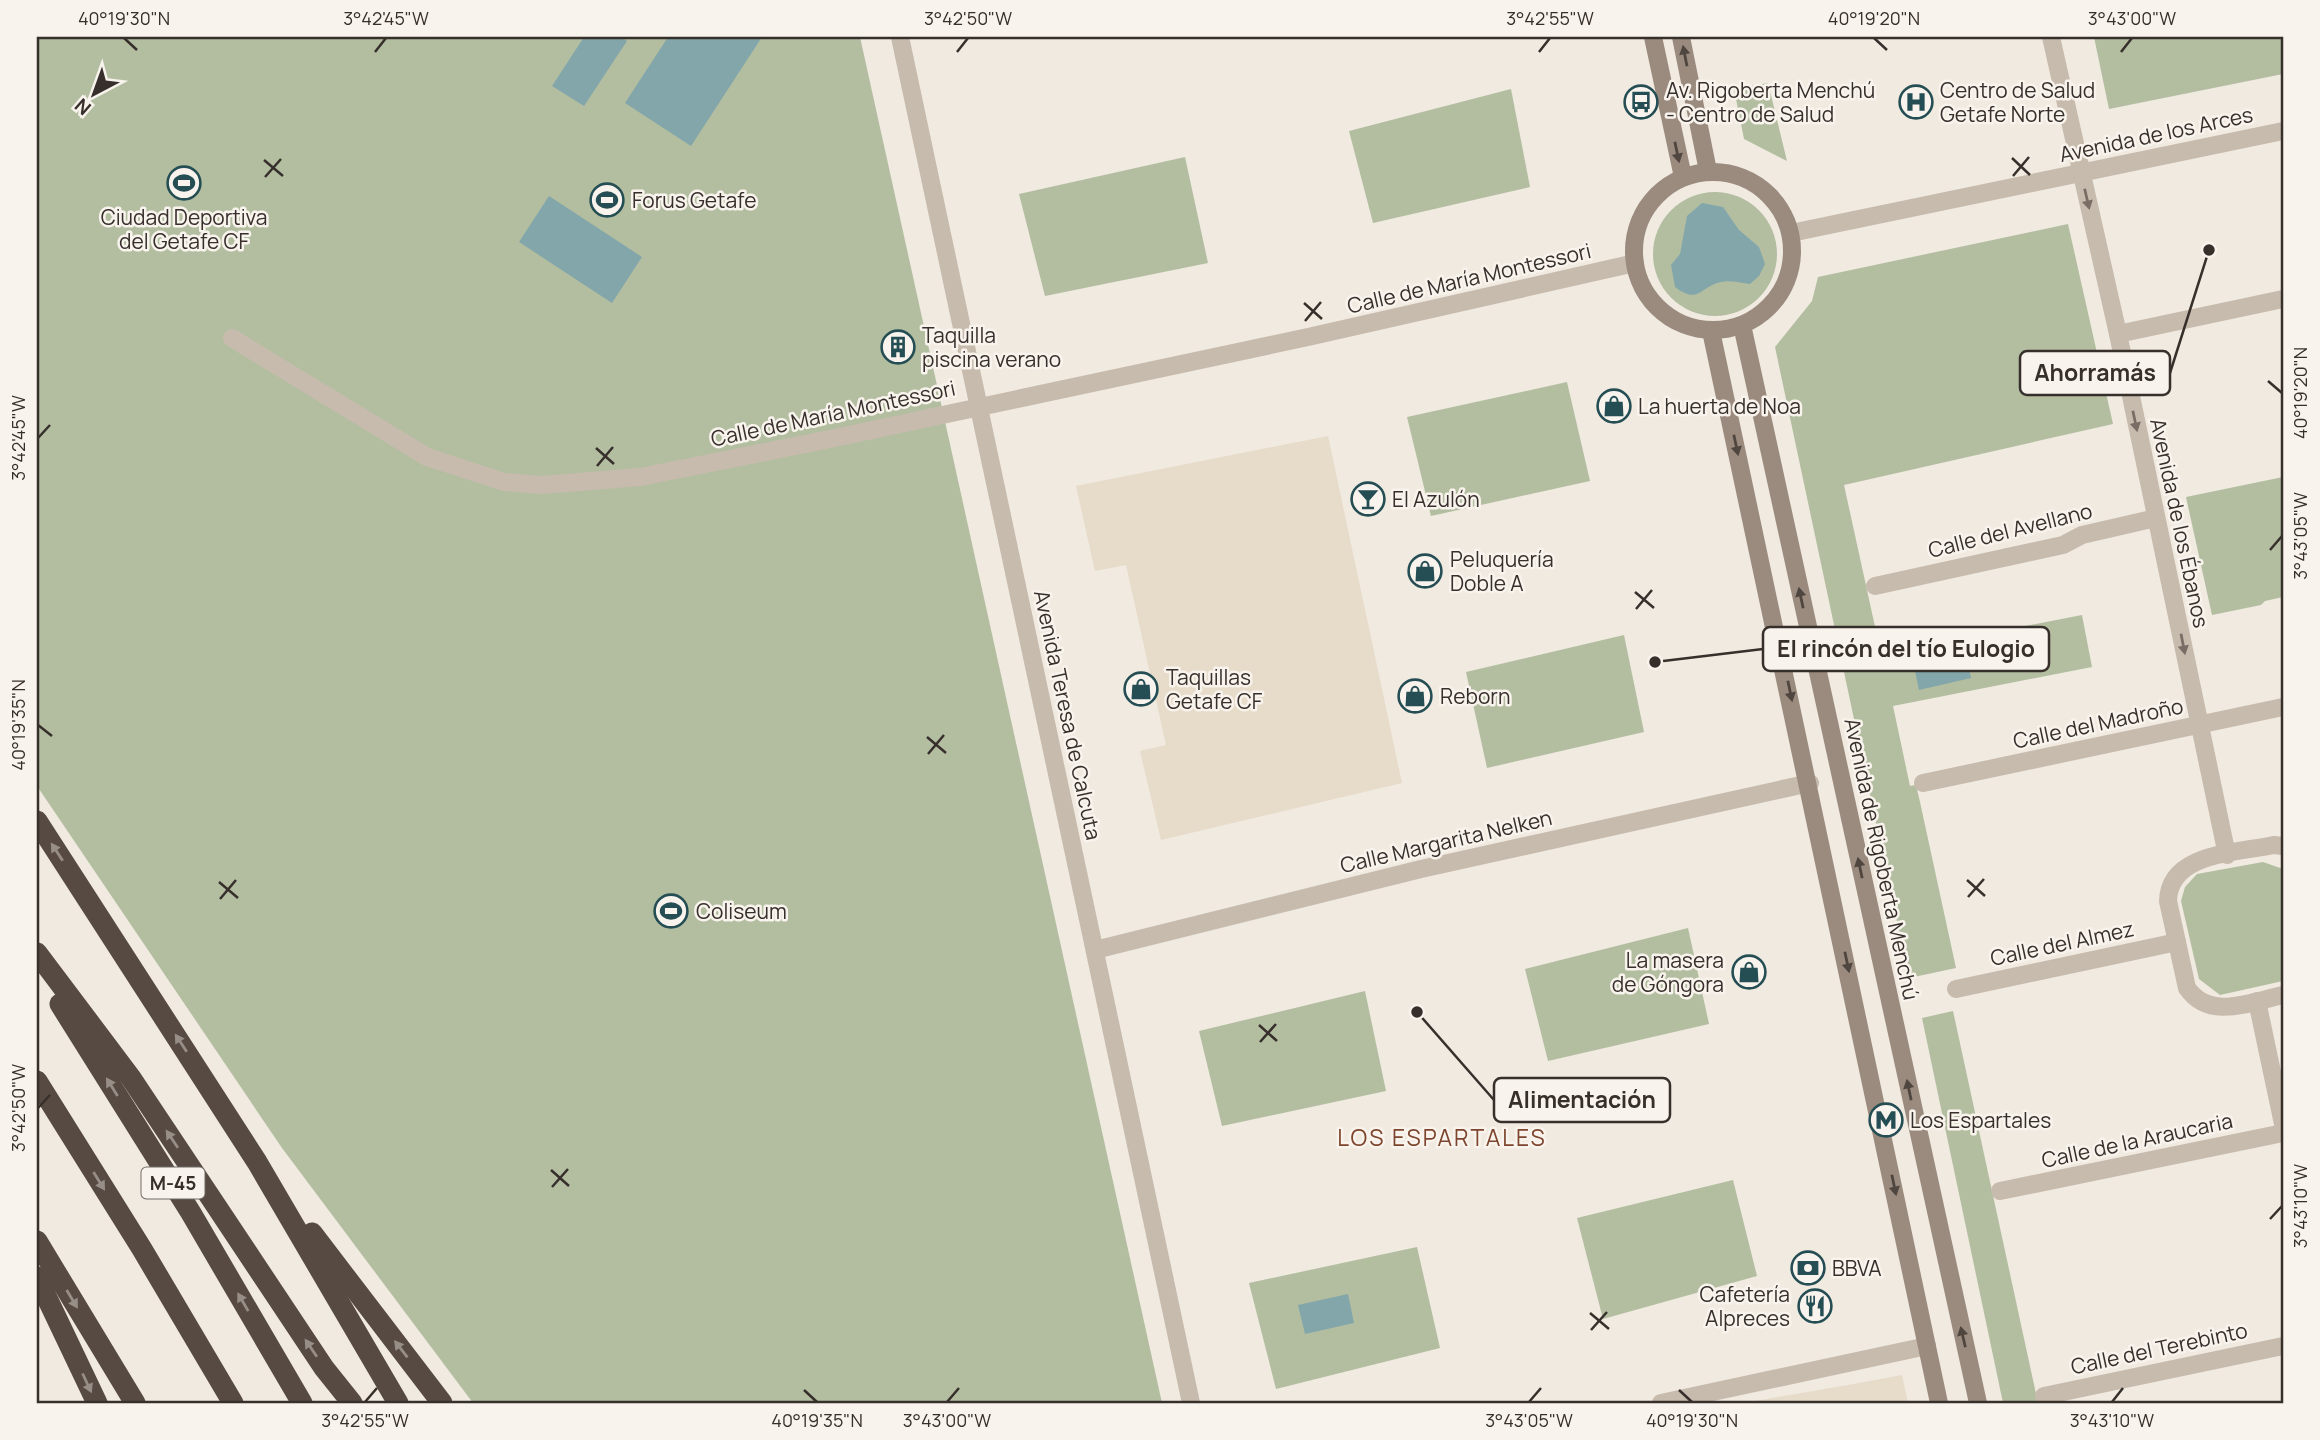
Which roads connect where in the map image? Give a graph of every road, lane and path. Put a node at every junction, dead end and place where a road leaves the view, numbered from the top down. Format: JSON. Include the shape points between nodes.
{"nodes":[{"id":1,"x":900,"y":37,"type":"edge"},
{"id":2,"x":1653,"y":37,"type":"edge"},
{"id":3,"x":1681,"y":37,"type":"edge"},
{"id":4,"x":2051,"y":37,"type":"edge"},
{"id":5,"x":2283,"y":131,"type":"edge"},
{"id":6,"x":1707,"y":172,"type":"junction"},
{"id":7,"x":2081,"y":173,"type":"junction"},
{"id":8,"x":1683,"y":177,"type":"junction"},
{"id":9,"x":1791,"y":233,"type":"junction"},
{"id":10,"x":1635,"y":263,"type":"junction"},
{"id":11,"x":2283,"y":299,"type":"edge"},
{"id":12,"x":1742,"y":326,"type":"junction"},
{"id":13,"x":1711,"y":331,"type":"junction"},
{"id":14,"x":2118,"y":334,"type":"junction"},
{"id":15,"x":232,"y":338,"type":"dead end"},
{"id":16,"x":979,"y":406,"type":"junction"},
{"id":17,"x":2157,"y":519,"type":"junction"},
{"id":18,"x":1875,"y":586,"type":"dead end"},
{"id":19,"x":2283,"y":707,"type":"edge"},
{"id":20,"x":2199,"y":724,"type":"junction"},
{"id":21,"x":1810,"y":783,"type":"junction"},
{"id":22,"x":1923,"y":783,"type":"dead end"},
{"id":23,"x":37,"y":821,"type":"edge"},
{"id":24,"x":2283,"y":846,"type":"edge"},
{"id":25,"x":2227,"y":855,"type":"junction"},
{"id":26,"x":2177,"y":942,"type":"junction"},
{"id":27,"x":1095,"y":950,"type":"junction"},
{"id":28,"x":37,"y":953,"type":"edge"},
{"id":29,"x":37,"y":967,"type":"edge"},
{"id":30,"x":1956,"y":989,"type":"dead end"},
{"id":31,"x":2283,"y":995,"type":"edge"},
{"id":32,"x":2258,"y":1000,"type":"junction"},
{"id":33,"x":37,"y":1081,"type":"edge"},
{"id":34,"x":2283,"y":1124,"type":"edge"},
{"id":35,"x":2283,"y":1133,"type":"edge"},
{"id":36,"x":257,"y":1162,"type":"junction"},
{"id":37,"x":2000,"y":1191,"type":"dead end"},
{"id":38,"x":37,"y":1241,"type":"edge"},
{"id":39,"x":37,"y":1277,"type":"edge"},
{"id":40,"x":1927,"y":1346,"type":"junction"},
{"id":41,"x":2283,"y":1346,"type":"edge"},
{"id":42,"x":2044,"y":1396,"type":"dead end"},
{"id":43,"x":97,"y":1403,"type":"edge"},
{"id":44,"x":135,"y":1403,"type":"edge"},
{"id":45,"x":233,"y":1403,"type":"edge"},
{"id":46,"x":302,"y":1403,"type":"edge"},
{"id":47,"x":352,"y":1403,"type":"edge"},
{"id":48,"x":398,"y":1403,"type":"edge"},
{"id":49,"x":442,"y":1403,"type":"edge"},
{"id":50,"x":1191,"y":1403,"type":"edge"},
{"id":51,"x":1661,"y":1403,"type":"edge"},
{"id":52,"x":1940,"y":1403,"type":"edge"},
{"id":53,"x":1978,"y":1403,"type":"edge"}],
"edges":[{"from":1,"to":16,"type":"street","name":"Avenida Teresa de Calcuta"},
{"from":2,"to":8,"type":"street","one_way":true},
{"from":6,"to":3,"type":"street","one_way":true},
{"from":4,"to":7,"type":"street","name":"Avenida de los Ébanos"},
{"from":5,"to":7,"type":"street","name":"Avenida de los Arces"},
{"from":6,"to":8,"type":"street"},
{"from":6,"to":9,"type":"street","via":[[1730,173],[1760,187],[1783,211]]},
{"from":7,"to":9,"type":"street","name":"Avenida de los Arces"},
{"from":7,"to":14,"type":"street","name":"Avenida de los Ébanos","one_way":true},
{"from":8,"to":10,"type":"street","via":[[1646,208],[1636,229]]},
{"from":9,"to":12,"type":"street","via":[[1789,278],[1778,298]]},
{"from":10,"to":13,"type":"street","via":[[1647,294],[1660,310],[1678,322]]},
{"from":10,"to":16,"type":"street","name":"Calle de María Montessori"},
{"from":11,"to":14,"type":"street"},
{"from":12,"to":13,"type":"street"},
{"from":53,"to":12,"type":"street","name":"Avenida de Rigoberta Menchú","one_way":true},
{"from":13,"to":21,"type":"street","one_way":true},
{"from":14,"to":17,"type":"street","name":"Avenida de los Ébanos","one_way":true},
{"from":15,"to":16,"type":"street","name":"Calle de María Montessori","via":[[428,457],[504,482],[543,485],[640,477]]},
{"from":16,"to":27,"type":"street","name":"Avenida Teresa de Calcuta"},
{"from":17,"to":18,"type":"street","name":"Calle del Avellano"},
{"from":17,"to":20,"type":"street","name":"Avenida de los Ébanos","one_way":true},
{"from":19,"to":20,"type":"street","name":"Calle del Madroño"},
{"from":20,"to":22,"type":"street","name":"Calle del Madroño"},
{"from":20,"to":25,"type":"street","name":"Avenida de los Ébanos"},
{"from":21,"to":27,"type":"street","name":"Calle Margarita Nelken","via":[[1421,869]]},
{"from":21,"to":40,"type":"street","one_way":true},
{"from":36,"to":23,"type":"highway","one_way":true},
{"from":24,"to":25,"type":"street"},
{"from":25,"to":26,"type":"street","via":[[2188,864],[2173,878],[2168,901]]},
{"from":26,"to":30,"type":"street","name":"Calle del Almez"},
{"from":26,"to":32,"type":"street","via":[[2187,988],[2194,999],[2217,1009]]},
{"from":27,"to":50,"type":"street","name":"Avenida Teresa de Calcuta"},
{"from":47,"to":28,"type":"highway","one_way":true,"via":[[131,1078]]},
{"from":46,"to":29,"type":"highway","number":"M-45","one_way":true,"via":[[191,1213]]},
{"from":31,"to":32,"type":"street"},
{"from":32,"to":34,"type":"street"},
{"from":33,"to":45,"type":"highway","number":"M-45","one_way":true},
{"from":35,"to":37,"type":"street","name":"Calle de la Araucaria"},
{"from":36,"to":48,"type":"highway"},
{"from":49,"to":36,"type":"highway","one_way":true},
{"from":38,"to":44,"type":"highway","one_way":true},
{"from":39,"to":43,"type":"highway","one_way":true},
{"from":40,"to":51,"type":"street"},
{"from":40,"to":52,"type":"street"},
{"from":41,"to":42,"type":"street","name":"Calle del Terebinto"}]}
